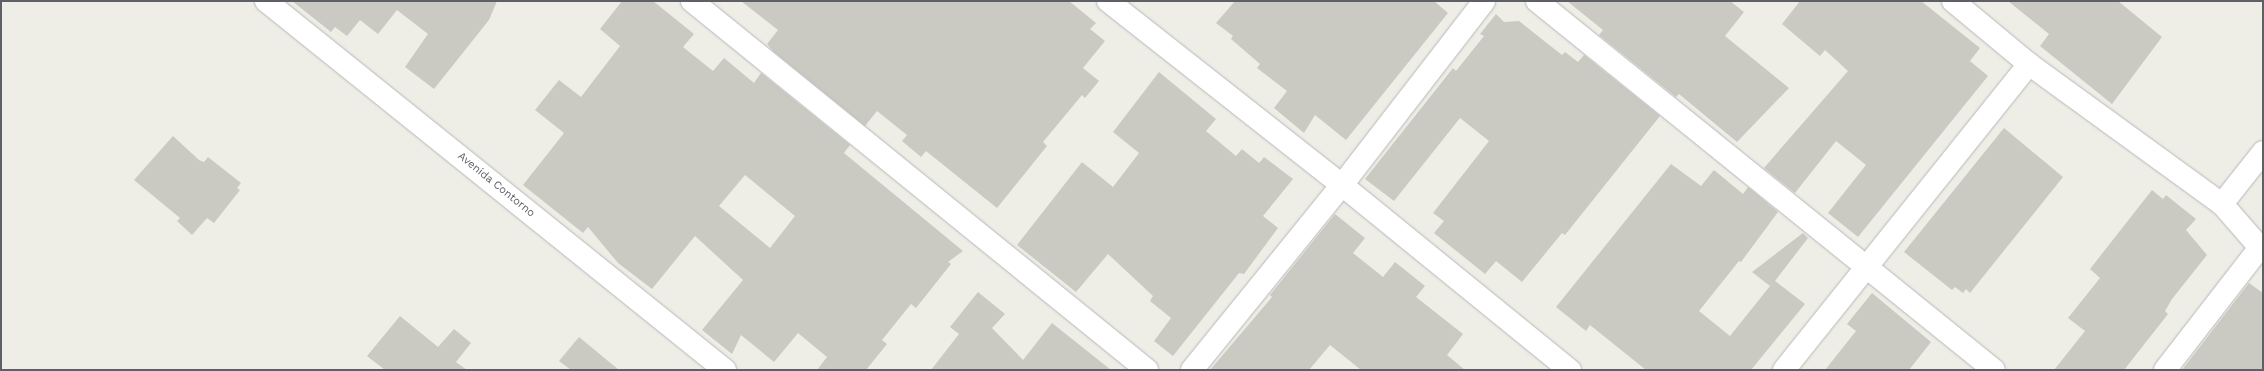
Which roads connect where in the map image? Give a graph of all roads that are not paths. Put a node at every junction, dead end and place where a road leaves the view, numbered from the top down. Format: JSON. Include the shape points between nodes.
{"nodes":[{"id":1,"x":266,"y":1,"type":"edge"},
{"id":2,"x":692,"y":1,"type":"edge"},
{"id":3,"x":1108,"y":1,"type":"edge"},
{"id":4,"x":1484,"y":1,"type":"edge"},
{"id":5,"x":1537,"y":1,"type":"edge"},
{"id":6,"x":1953,"y":1,"type":"edge"},
{"id":7,"x":2029,"y":64,"type":"junction"},
{"id":8,"x":2263,"y":152,"type":"edge"},
{"id":9,"x":1342,"y":185,"type":"junction"},
{"id":10,"x":2222,"y":204,"type":"junction"},
{"id":11,"x":2261,"y":250,"type":"edge"},
{"id":12,"x":1866,"y":268,"type":"junction"},
{"id":13,"x":725,"y":370,"type":"edge"},
{"id":14,"x":1147,"y":370,"type":"edge"},
{"id":15,"x":1192,"y":370,"type":"edge"},
{"id":16,"x":1570,"y":370,"type":"edge"},
{"id":17,"x":1784,"y":370,"type":"edge"},
{"id":18,"x":1994,"y":370,"type":"edge"},
{"id":19,"x":2165,"y":370,"type":"edge"}],
"edges":[{"from":1,"to":13,"type":"street","name":"Avenida Contorno"},
{"from":2,"to":14,"type":"street"},
{"from":3,"to":9,"type":"street"},
{"from":4,"to":9,"type":"street"},
{"from":5,"to":12,"type":"street"},
{"from":6,"to":7,"type":"street"},
{"from":7,"to":10,"type":"street"},
{"from":7,"to":12,"type":"street"},
{"from":8,"to":10,"type":"street"},
{"from":9,"to":15,"type":"street"},
{"from":9,"to":16,"type":"street"},
{"from":10,"to":11,"type":"street"},
{"from":11,"to":19,"type":"street"},
{"from":12,"to":17,"type":"street"},
{"from":12,"to":18,"type":"street"}]}
